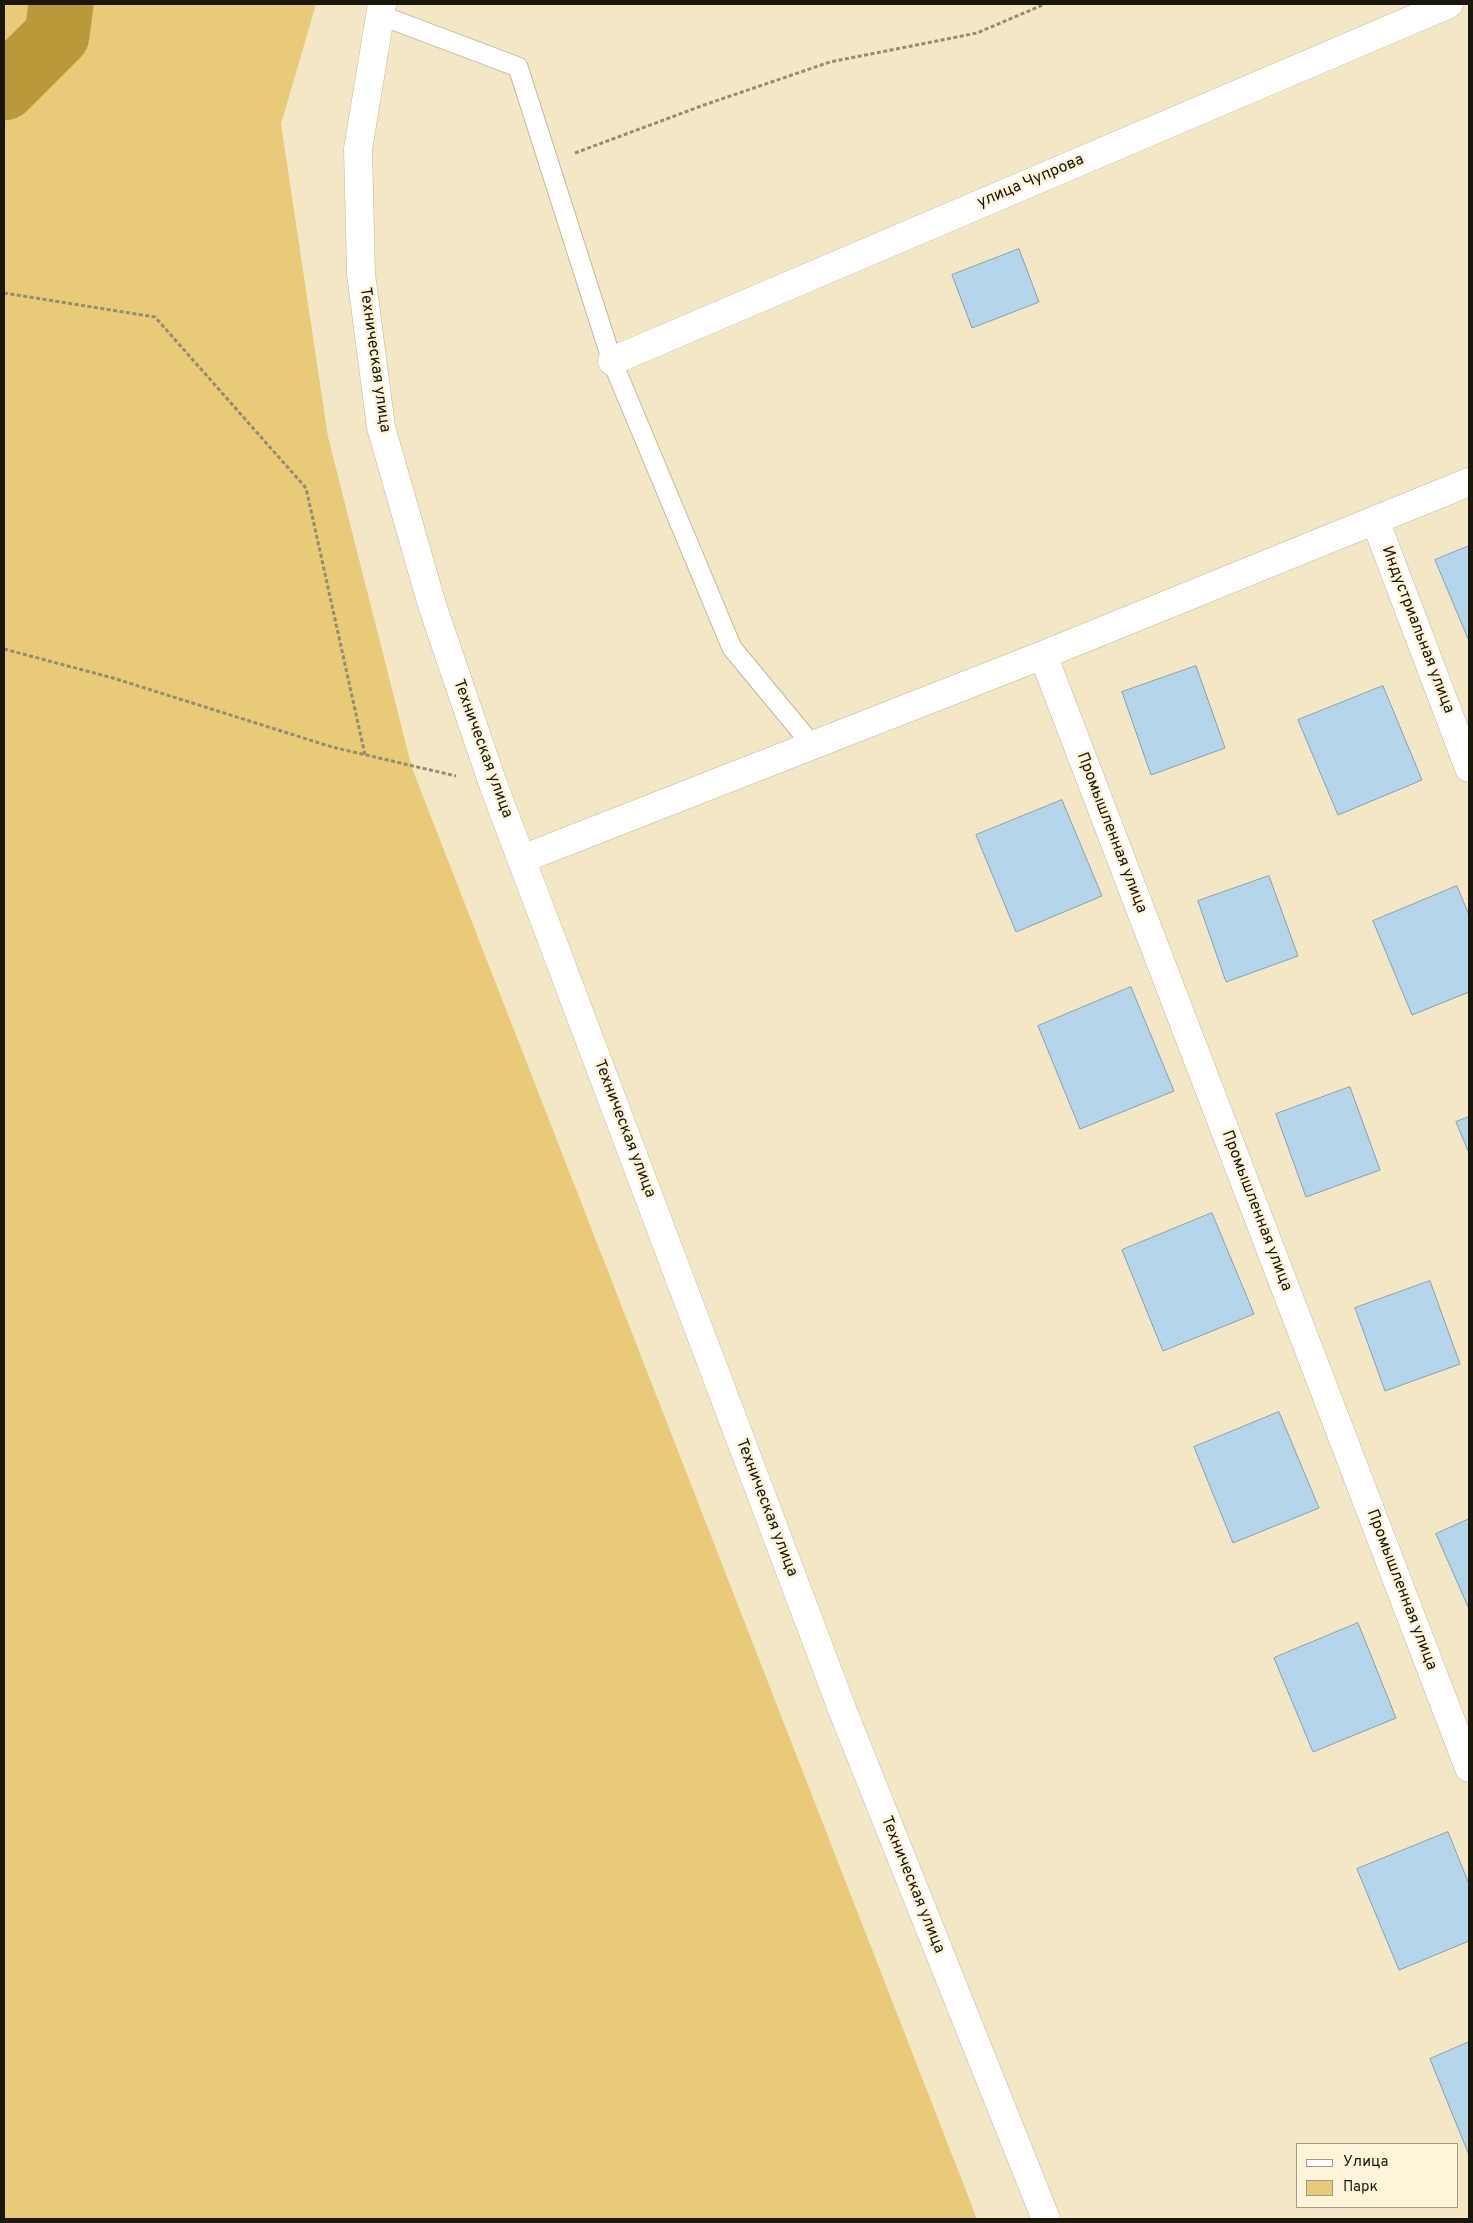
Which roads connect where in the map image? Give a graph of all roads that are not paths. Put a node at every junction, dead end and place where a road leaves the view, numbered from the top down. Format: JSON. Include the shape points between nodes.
{"nodes":[{"id":1,"x":1449,"y":4,"type":"edge"},
{"id":2,"x":381,"y":9,"type":"edge"},
{"id":3,"x":612,"y":360,"type":"junction"},
{"id":4,"x":1469,"y":482,"type":"edge"},
{"id":5,"x":1375,"y":520,"type":"junction"},
{"id":6,"x":1043,"y":655,"type":"junction"},
{"id":7,"x":813,"y":746,"type":"junction"},
{"id":8,"x":1469,"y":768,"type":"edge"},
{"id":9,"x":522,"y":859,"type":"junction"},
{"id":10,"x":1469,"y":1768,"type":"edge"},
{"id":11,"x":1046,"y":2219,"type":"edge"}],
"edges":[{"from":1,"to":3,"type":"street","name":"улица Чупрова"},
{"from":2,"to":3,"type":"lane","via":[[518,67]]},
{"from":2,"to":9,"type":"street","name":"Техническая улица","via":[[358,148],[362,274],[381,427],[432,606]]},
{"from":3,"to":7,"type":"lane","via":[[732,648]]},
{"from":4,"to":5,"type":"street"},
{"from":5,"to":6,"type":"street"},
{"from":5,"to":8,"type":"street","name":"Индустриальная улица"},
{"from":6,"to":7,"type":"street"},
{"from":6,"to":10,"type":"street","name":"Промышленная улица"},
{"from":7,"to":9,"type":"street"},
{"from":9,"to":11,"type":"street","name":"Техническая улица","via":[[844,1714]]}]}
